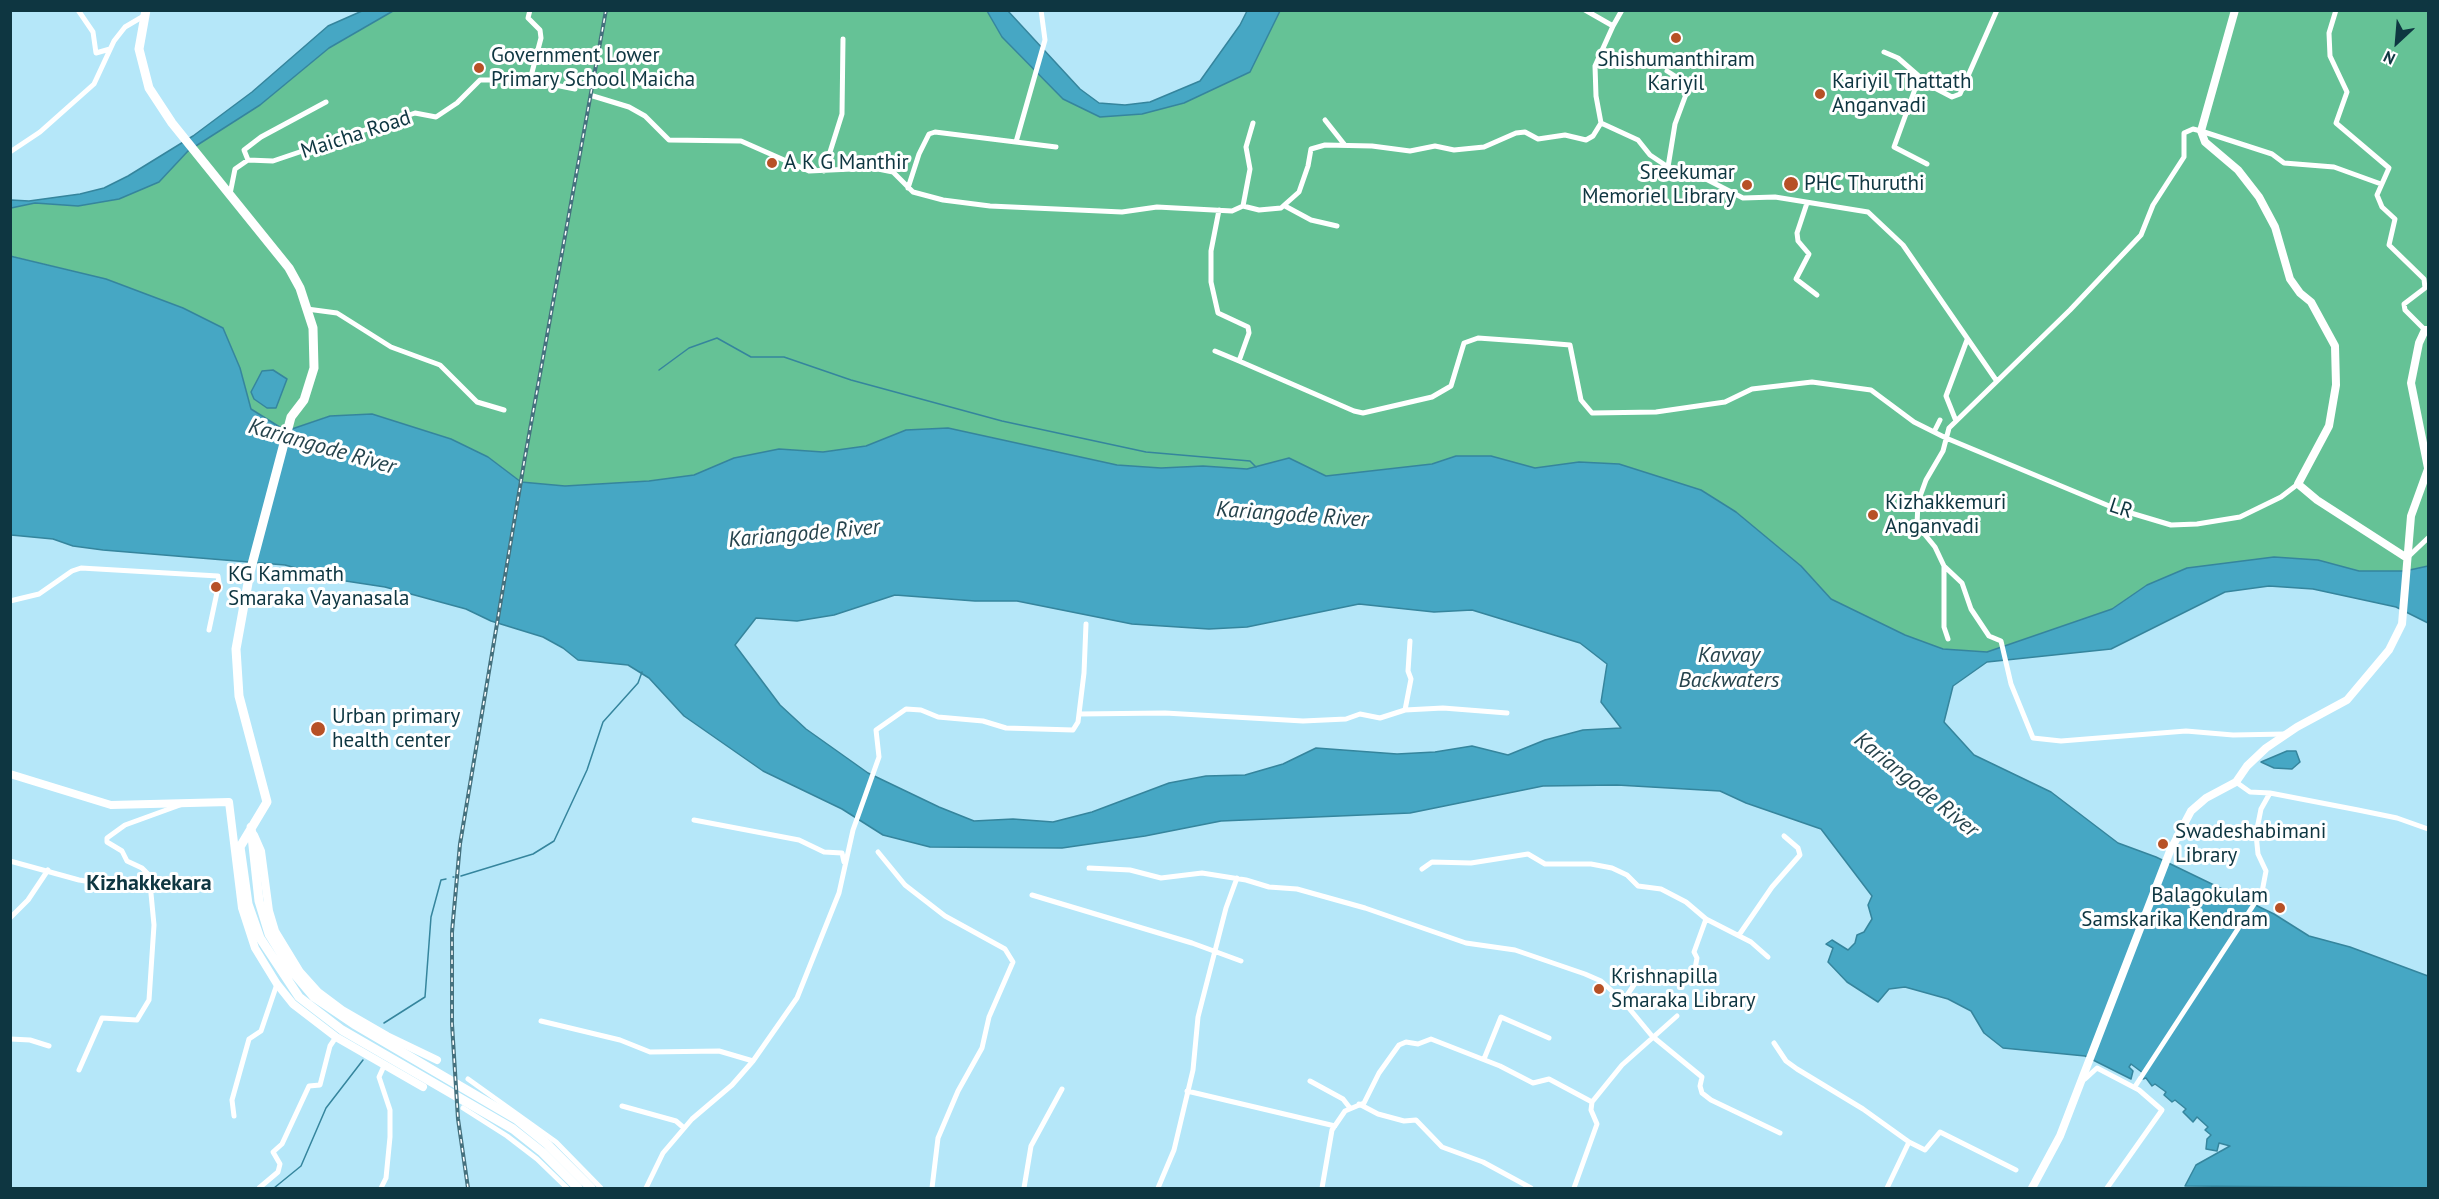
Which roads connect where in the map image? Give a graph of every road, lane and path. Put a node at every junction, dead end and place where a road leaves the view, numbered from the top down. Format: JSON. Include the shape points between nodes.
{"nodes":[{"id":1,"x":78,"y":10,"type":"edge"},
{"id":2,"x":530,"y":10,"type":"edge"},
{"id":3,"x":1041,"y":10,"type":"edge"},
{"id":4,"x":1585,"y":10,"type":"edge"},
{"id":5,"x":1622,"y":10,"type":"edge"},
{"id":6,"x":1997,"y":10,"type":"edge"},
{"id":7,"x":2235,"y":10,"type":"edge"},
{"id":8,"x":2336,"y":10,"type":"edge"},
{"id":9,"x":144,"y":14,"type":"edge"},
{"id":10,"x":1613,"y":26,"type":"junction"},
{"id":11,"x":843,"y":39,"type":"dead end"},
{"id":12,"x":110,"y":49,"type":"junction"},
{"id":13,"x":1884,"y":52,"type":"dead end"},
{"id":14,"x":1667,"y":71,"type":"dead end"},
{"id":15,"x":1919,"y":78,"type":"junction"},
{"id":16,"x":530,"y":80,"type":"junction"},
{"id":17,"x":575,"y":89,"type":"dead end"},
{"id":18,"x":592,"y":96,"type":"dead end"},
{"id":19,"x":326,"y":102,"type":"dead end"},
{"id":20,"x":1325,"y":120,"type":"dead end"},
{"id":21,"x":1252,"y":123,"type":"dead end"},
{"id":22,"x":1601,"y":123,"type":"junction"},
{"id":23,"x":2201,"y":131,"type":"junction"},
{"id":24,"x":1016,"y":142,"type":"junction"},
{"id":25,"x":1344,"y":144,"type":"junction"},
{"id":26,"x":1056,"y":147,"type":"dead end"},
{"id":27,"x":10,"y":152,"type":"edge"},
{"id":28,"x":248,"y":160,"type":"junction"},
{"id":29,"x":1927,"y":164,"type":"dead end"},
{"id":30,"x":1668,"y":167,"type":"junction"},
{"id":31,"x":824,"y":171,"type":"junction"},
{"id":32,"x":2381,"y":184,"type":"junction"},
{"id":33,"x":908,"y":188,"type":"junction"},
{"id":34,"x":230,"y":194,"type":"junction"},
{"id":35,"x":1807,"y":203,"type":"junction"},
{"id":36,"x":1243,"y":206,"type":"junction"},
{"id":37,"x":1285,"y":206,"type":"junction"},
{"id":38,"x":1219,"y":210,"type":"junction"},
{"id":39,"x":1337,"y":226,"type":"dead end"},
{"id":40,"x":1817,"y":295,"type":"dead end"},
{"id":41,"x":306,"y":309,"type":"junction"},
{"id":42,"x":2427,"y":330,"type":"edge"},
{"id":43,"x":1967,"y":340,"type":"junction"},
{"id":44,"x":1215,"y":351,"type":"dead end"},
{"id":45,"x":1239,"y":361,"type":"junction"},
{"id":46,"x":1996,"y":380,"type":"junction"},
{"id":47,"x":504,"y":410,"type":"dead end"},
{"id":48,"x":1940,"y":420,"type":"dead end"},
{"id":49,"x":1956,"y":421,"type":"junction"},
{"id":50,"x":1934,"y":432,"type":"junction"},
{"id":51,"x":1946,"y":438,"type":"junction"},
{"id":52,"x":2428,"y":468,"type":"edge"},
{"id":53,"x":2298,"y":484,"type":"junction"},
{"id":54,"x":2428,"y":538,"type":"edge"},
{"id":55,"x":2407,"y":562,"type":"junction"},
{"id":56,"x":1944,"y":566,"type":"junction"},
{"id":57,"x":10,"y":601,"type":"edge"},
{"id":58,"x":1086,"y":624,"type":"dead end"},
{"id":59,"x":209,"y":630,"type":"dead end"},
{"id":60,"x":1948,"y":639,"type":"dead end"},
{"id":61,"x":1410,"y":641,"type":"dead end"},
{"id":62,"x":1405,"y":710,"type":"junction"},
{"id":63,"x":1507,"y":713,"type":"dead end"},
{"id":64,"x":1079,"y":714,"type":"junction"},
{"id":65,"x":2288,"y":734,"type":"junction"},
{"id":66,"x":10,"y":774,"type":"edge"},
{"id":67,"x":2236,"y":782,"type":"junction"},
{"id":68,"x":2270,"y":793,"type":"junction"},
{"id":69,"x":182,"y":804,"type":"junction"},
{"id":70,"x":694,"y":820,"type":"dead end"},
{"id":71,"x":251,"y":828,"type":"junction"},
{"id":72,"x":2428,"y":829,"type":"edge"},
{"id":73,"x":1784,"y":836,"type":"dead end"},
{"id":74,"x":878,"y":852,"type":"dead end"},
{"id":75,"x":10,"y":861,"type":"edge"},
{"id":76,"x":845,"y":863,"type":"junction"},
{"id":77,"x":1089,"y":868,"type":"dead end"},
{"id":78,"x":1422,"y":869,"type":"dead end"},
{"id":79,"x":48,"y":870,"type":"junction"},
{"id":80,"x":1237,"y":878,"type":"junction"},
{"id":81,"x":150,"y":883,"type":"junction"},
{"id":82,"x":1032,"y":895,"type":"dead end"},
{"id":83,"x":10,"y":918,"type":"edge"},
{"id":84,"x":1706,"y":919,"type":"junction"},
{"id":85,"x":1738,"y":935,"type":"junction"},
{"id":86,"x":1215,"y":952,"type":"junction"},
{"id":87,"x":1768,"y":957,"type":"dead end"},
{"id":88,"x":1241,"y":961,"type":"dead end"},
{"id":89,"x":277,"y":984,"type":"junction"},
{"id":90,"x":1623,"y":1001,"type":"junction"},
{"id":91,"x":1677,"y":1016,"type":"dead end"},
{"id":92,"x":541,"y":1021,"type":"dead end"},
{"id":93,"x":1652,"y":1036,"type":"junction"},
{"id":94,"x":336,"y":1037,"type":"junction"},
{"id":95,"x":1549,"y":1038,"type":"dead end"},
{"id":96,"x":10,"y":1039,"type":"edge"},
{"id":97,"x":1774,"y":1043,"type":"dead end"},
{"id":98,"x":49,"y":1046,"type":"dead end"},
{"id":99,"x":1484,"y":1059,"type":"junction"},
{"id":100,"x":437,"y":1060,"type":"dead end"},
{"id":101,"x":753,"y":1061,"type":"junction"},
{"id":102,"x":384,"y":1066,"type":"junction"},
{"id":103,"x":79,"y":1070,"type":"dead end"},
{"id":104,"x":468,"y":1079,"type":"dead end"},
{"id":105,"x":1310,"y":1081,"type":"dead end"},
{"id":106,"x":2136,"y":1085,"type":"dead end"},
{"id":107,"x":423,"y":1087,"type":"dead end"},
{"id":108,"x":1062,"y":1089,"type":"dead end"},
{"id":109,"x":1187,"y":1091,"type":"junction"},
{"id":110,"x":2074,"y":1095,"type":"junction"},
{"id":111,"x":1592,"y":1102,"type":"junction"},
{"id":112,"x":1359,"y":1104,"type":"junction"},
{"id":113,"x":622,"y":1106,"type":"dead end"},
{"id":114,"x":463,"y":1108,"type":"dead end"},
{"id":115,"x":1350,"y":1108,"type":"junction"},
{"id":116,"x":234,"y":1116,"type":"dead end"},
{"id":117,"x":1335,"y":1126,"type":"junction"},
{"id":118,"x":684,"y":1128,"type":"junction"},
{"id":119,"x":1780,"y":1133,"type":"dead end"},
{"id":120,"x":1909,"y":1142,"type":"junction"},
{"id":121,"x":2016,"y":1170,"type":"dead end"},
{"id":122,"x":259,"y":1188,"type":"edge"},
{"id":123,"x":383,"y":1188,"type":"edge"},
{"id":124,"x":567,"y":1188,"type":"edge"},
{"id":125,"x":578,"y":1188,"type":"edge"},
{"id":126,"x":591,"y":1188,"type":"edge"},
{"id":127,"x":601,"y":1188,"type":"edge"},
{"id":128,"x":646,"y":1188,"type":"edge"},
{"id":129,"x":932,"y":1188,"type":"edge"},
{"id":130,"x":1024,"y":1188,"type":"edge"},
{"id":131,"x":1158,"y":1188,"type":"edge"},
{"id":132,"x":1322,"y":1188,"type":"edge"},
{"id":133,"x":1531,"y":1188,"type":"edge"},
{"id":134,"x":1574,"y":1188,"type":"edge"},
{"id":135,"x":1887,"y":1188,"type":"edge"},
{"id":136,"x":2032,"y":1188,"type":"edge"},
{"id":137,"x":2107,"y":1188,"type":"edge"}],
"edges":[{"from":1,"to":12,"type":"street","via":[[93,32],[96,53]]},
{"from":2,"to":16,"type":"street","via":[[528,18],[540,30],[541,38]]},
{"from":3,"to":24,"type":"street","via":[[1045,40]]},
{"from":4,"to":10,"type":"street"},
{"from":5,"to":10,"type":"street"},
{"from":6,"to":15,"type":"street","via":[[1960,94],[1952,97]]},
{"from":7,"to":23,"type":"street"},
{"from":8,"to":32,"type":"street","via":[[2329,33],[2330,56],[2347,92],[2336,123],[2389,168]]},
{"from":9,"to":12,"type":"street","via":[[125,27]]},
{"from":9,"to":34,"type":"highway","via":[[138,49],[149,88]]},
{"from":10,"to":22,"type":"street","via":[[1595,66]]},
{"from":11,"to":31,"type":"street","via":[[842,114]]},
{"from":12,"to":27,"type":"street","via":[[93,84],[40,132]]},
{"from":13,"to":15,"type":"street","via":[[1898,58]]},
{"from":14,"to":30,"type":"street","via":[[1688,88],[1675,124]]},
{"from":15,"to":29,"type":"street","via":[[1894,147]]},
{"from":16,"to":17,"type":"street"},
{"from":16,"to":28,"type":"street","name":"Maicha Road","via":[[480,80],[436,117],[415,113],[273,161]]},
{"from":18,"to":31,"type":"street","via":[[645,116],[669,140],[741,141],[809,171]]},
{"from":19,"to":28,"type":"street","via":[[261,137],[244,150]]},
{"from":20,"to":25,"type":"street"},
{"from":21,"to":36,"type":"street","via":[[1246,147],[1250,169]]},
{"from":22,"to":25,"type":"street","via":[[1586,141],[1565,135],[1538,139],[1525,132],[1484,147],[1454,150],[1435,146],[1410,151]]},
{"from":22,"to":30,"type":"street","via":[[1638,140],[1650,155]]},
{"from":23,"to":32,"type":"street","via":[[2272,154],[2284,163],[2334,167]]},
{"from":23,"to":46,"type":"street","via":[[2184,133],[2184,156],[2153,205],[2141,236]]},
{"from":23,"to":53,"type":"street","via":[[2205,142],[2238,170],[2259,197],[2275,227],[2290,279],[2311,302],[2335,346],[2336,375],[2329,426]]},
{"from":24,"to":26,"type":"street"},
{"from":24,"to":33,"type":"street","via":[[929,134]]},
{"from":25,"to":37,"type":"street","via":[[1311,149],[1299,192]]},
{"from":28,"to":34,"type":"street","via":[[235,169]]},
{"from":30,"to":35,"type":"street","via":[[1700,176],[1743,198],[1775,197]]},
{"from":31,"to":33,"type":"street","via":[[892,172]]},
{"from":32,"to":42,"type":"street","via":[[2378,200],[2395,219],[2389,245],[2424,279],[2425,288],[2404,304],[2405,309]]},
{"from":33,"to":38,"type":"street","via":[[943,200],[990,206],[1122,212],[1157,207]]},
{"from":34,"to":41,"type":"highway","via":[[289,268]]},
{"from":35,"to":40,"type":"street","via":[[1797,233],[1798,241],[1809,254],[1796,279]]},
{"from":35,"to":43,"type":"street","via":[[1868,212],[1889,230],[1930,282]]},
{"from":36,"to":37,"type":"street","via":[[1272,210]]},
{"from":36,"to":38,"type":"street","via":[[1235,211]]},
{"from":37,"to":39,"type":"street","via":[[1311,220]]},
{"from":38,"to":45,"type":"street","via":[[1210,251],[1211,282],[1218,313],[1248,327],[1250,333]]},
{"from":41,"to":47,"type":"street","via":[[338,313],[391,347],[440,364],[477,402]]},
{"from":41,"to":71,"type":"highway","via":[[313,328],[314,368],[304,400],[291,417],[250,572],[237,649],[239,696],[267,802]]},
{"from":42,"to":52,"type":"street","via":[[2419,343],[2411,383]]},
{"from":43,"to":46,"type":"street"},
{"from":43,"to":49,"type":"street","via":[[1946,396]]},
{"from":44,"to":45,"type":"street"},
{"from":45,"to":50,"type":"street","name":"LR","via":[[1363,413],[1432,397],[1451,386],[1464,342],[1478,338],[1570,345],[1581,400],[1592,413],[1656,412],[1725,402],[1752,389],[1812,382],[1871,390]]},
{"from":46,"to":49,"type":"street"},
{"from":48,"to":50,"type":"street"},
{"from":49,"to":51,"type":"street"},
{"from":50,"to":51,"type":"street","name":"LR"},
{"from":51,"to":53,"type":"street","name":"LR","via":[[2114,508],[2170,525],[2240,517]]},
{"from":51,"to":56,"type":"street","via":[[1918,501],[1917,525]]},
{"from":52,"to":55,"type":"street","via":[[2411,516]]},
{"from":53,"to":55,"type":"street"},
{"from":54,"to":55,"type":"street"},
{"from":55,"to":65,"type":"street","via":[[2402,624],[2389,650],[2356,692],[2331,711]]},
{"from":56,"to":60,"type":"street","via":[[1944,627]]},
{"from":56,"to":65,"type":"street","via":[[1962,583],[1971,609],[1989,636],[2001,640],[2011,684],[2033,738],[2061,741],[2186,731]]},
{"from":57,"to":59,"type":"street","via":[[39,594],[81,568],[218,576]]},
{"from":58,"to":64,"type":"street"},
{"from":61,"to":62,"type":"street","via":[[1408,671],[1412,679]]},
{"from":62,"to":63,"type":"street","via":[[1443,708]]},
{"from":62,"to":64,"type":"street","via":[[1380,718],[1360,714],[1346,719],[1303,721],[1166,712]]},
{"from":64,"to":76,"type":"street","via":[[1073,730],[1059,731],[1006,728],[906,709],[876,730],[879,757]]},
{"from":65,"to":67,"type":"street","via":[[2247,766]]},
{"from":66,"to":69,"type":"street","via":[[111,805]]},
{"from":67,"to":68,"type":"street","via":[[2250,792]]},
{"from":67,"to":110,"type":"street","via":[[2206,798],[2192,811],[2170,851]]},
{"from":68,"to":72,"type":"street","via":[[2397,818]]},
{"from":68,"to":106,"type":"street","via":[[2261,809],[2256,834],[2258,854],[2266,871],[2262,892]]},
{"from":69,"to":81,"type":"street","via":[[124,825],[107,838],[107,842],[123,851],[127,861],[142,867]]},
{"from":69,"to":89,"type":"street","via":[[229,802],[242,908],[255,948]]},
{"from":70,"to":76,"type":"street","via":[[799,840],[824,852],[842,853]]},
{"from":71,"to":100,"type":"street","via":[[261,851],[275,931],[300,972],[342,1010]]},
{"from":71,"to":125,"type":"highway","via":[[240,847],[248,904],[260,938],[299,997],[333,1023],[513,1129]]},
{"from":71,"to":126,"type":"highway","via":[[259,901],[269,934],[314,997],[478,1095],[547,1144]]},
{"from":73,"to":85,"type":"street","via":[[1800,855]]},
{"from":74,"to":129,"type":"street","via":[[905,885],[945,916],[1005,949],[1013,962],[989,1017],[982,1047],[938,1138]]},
{"from":75,"to":79,"type":"street"},
{"from":76,"to":101,"type":"street","via":[[839,893],[797,998]]},
{"from":77,"to":80,"type":"street","via":[[1130,870],[1161,878],[1202,873]]},
{"from":78,"to":84,"type":"street","via":[[1432,862],[1471,863],[1528,854],[1545,864],[1601,866],[1627,874],[1638,886],[1673,894]]},
{"from":79,"to":81,"type":"street","via":[[105,884]]},
{"from":79,"to":83,"type":"street"},
{"from":80,"to":86,"type":"street"},
{"from":80,"to":90,"type":"street","via":[[1319,894],[1466,943],[1523,953],[1596,978]]},
{"from":81,"to":103,"type":"street","via":[[154,925],[149,1000],[137,1020],[102,1018]]},
{"from":82,"to":86,"type":"street"},
{"from":84,"to":85,"type":"street"},
{"from":84,"to":90,"type":"street","via":[[1696,946],[1696,970],[1691,977],[1646,976],[1636,982]]},
{"from":85,"to":87,"type":"street"},
{"from":86,"to":88,"type":"street"},
{"from":86,"to":109,"type":"street","via":[[1198,1017]]},
{"from":89,"to":94,"type":"street","via":[[293,1004]]},
{"from":89,"to":116,"type":"street","via":[[261,1031],[249,1039],[232,1100]]},
{"from":90,"to":93,"type":"street"},
{"from":91,"to":93,"type":"street"},
{"from":92,"to":101,"type":"street","via":[[620,1040],[650,1052],[719,1051]]},
{"from":93,"to":111,"type":"street"},
{"from":93,"to":119,"type":"street","via":[[1702,1077],[1702,1093],[1711,1100]]},
{"from":94,"to":102,"type":"street"},
{"from":94,"to":122,"type":"street","via":[[320,1085],[309,1086],[282,1144],[273,1152],[280,1164],[278,1172]]},
{"from":95,"to":99,"type":"street","via":[[1501,1017]]},
{"from":96,"to":98,"type":"street"},
{"from":97,"to":120,"type":"street","via":[[1797,1069]]},
{"from":99,"to":111,"type":"street","via":[[1533,1083],[1549,1080]]},
{"from":99,"to":112,"type":"street","via":[[1431,1039],[1418,1044],[1406,1042],[1399,1045],[1364,1103]]},
{"from":101,"to":118,"type":"street"},
{"from":102,"to":107,"type":"street"},
{"from":102,"to":123,"type":"street","via":[[379,1077],[390,1110],[390,1137]]},
{"from":104,"to":127,"type":"street","via":[[556,1142]]},
{"from":105,"to":115,"type":"street","via":[[1343,1099]]},
{"from":108,"to":130,"type":"street","via":[[1031,1146]]},
{"from":109,"to":117,"type":"street"},
{"from":109,"to":131,"type":"street","via":[[1174,1150]]},
{"from":110,"to":136,"type":"street","via":[[2060,1136]]},
{"from":110,"to":137,"type":"street","via":[[2088,1073],[2097,1068],[2118,1077],[2161,1108],[2161,1114]]},
{"from":111,"to":134,"type":"street","via":[[1597,1124]]},
{"from":112,"to":115,"type":"street"},
{"from":112,"to":133,"type":"street","via":[[1378,1114],[1416,1120],[1442,1147],[1483,1162]]},
{"from":113,"to":118,"type":"street","via":[[676,1121]]},
{"from":114,"to":124,"type":"street","via":[[507,1136]]},
{"from":115,"to":117,"type":"street"},
{"from":117,"to":132,"type":"street"},
{"from":118,"to":128,"type":"street","via":[[663,1153]]},
{"from":120,"to":121,"type":"street","via":[[1925,1150],[1940,1132]]},
{"from":120,"to":135,"type":"street"}]}
